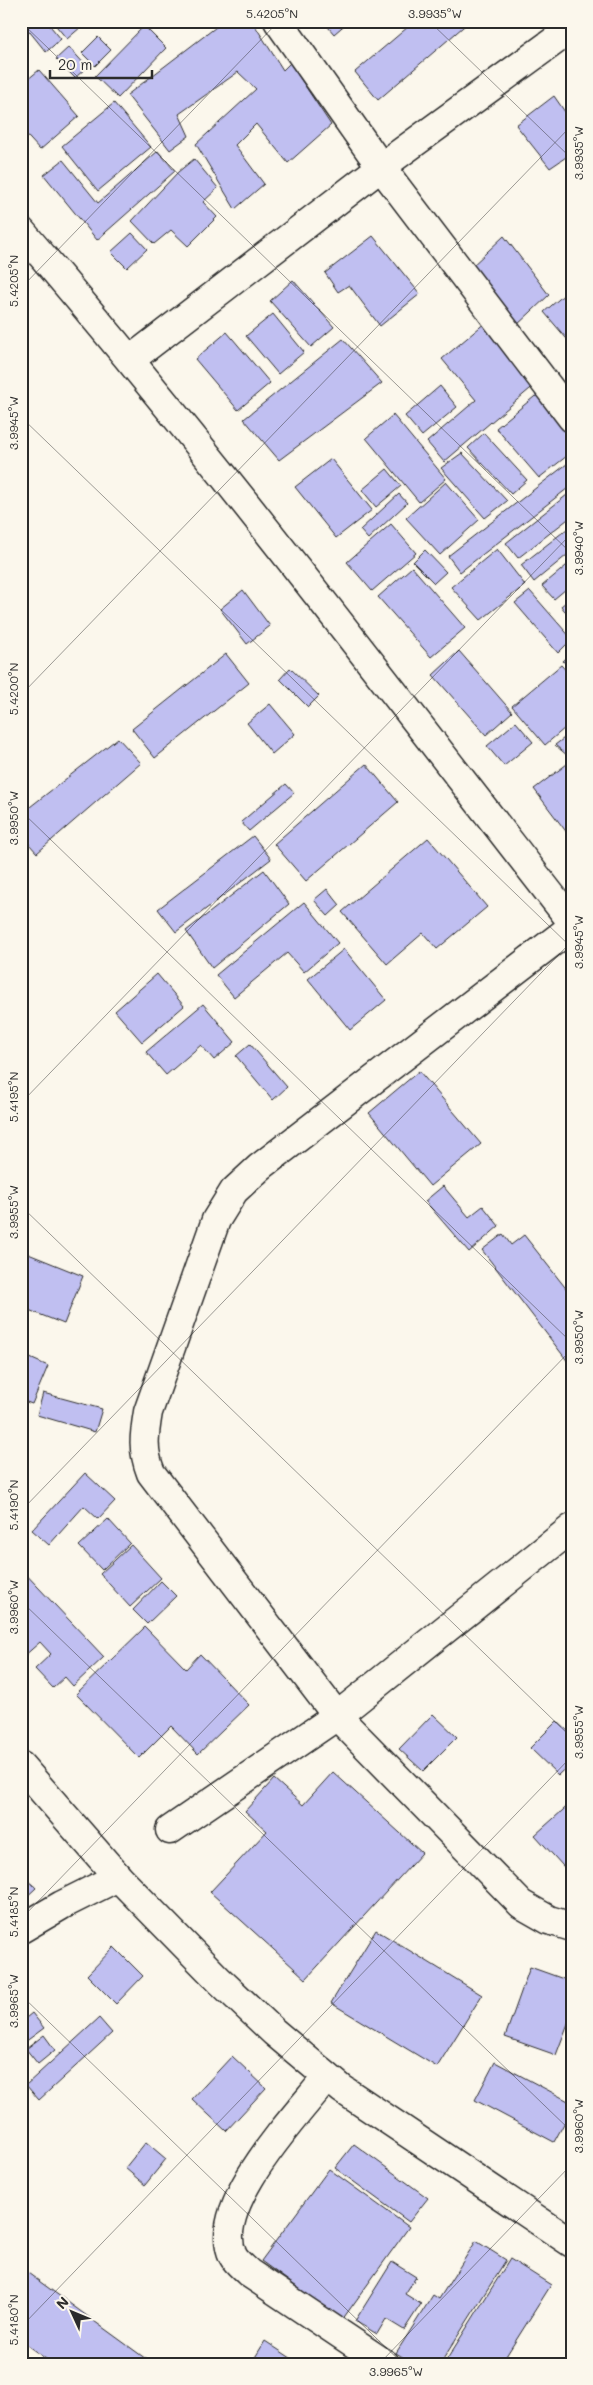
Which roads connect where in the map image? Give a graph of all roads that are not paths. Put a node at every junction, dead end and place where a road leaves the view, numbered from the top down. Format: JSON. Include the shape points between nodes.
{"nodes":[{"id":1,"x":278,"y":21,"type":"edge"},
{"id":2,"x":572,"y":28,"type":"edge"},
{"id":3,"x":381,"y":167,"type":"junction"},
{"id":4,"x":26,"y":243,"type":"edge"},
{"id":5,"x":130,"y":360,"type":"junction"},
{"id":6,"x":572,"y":418,"type":"edge"},
{"id":7,"x":572,"y":922,"type":"edge"},
{"id":8,"x":572,"y":927,"type":"edge"},
{"id":9,"x":572,"y":1528,"type":"edge"},
{"id":10,"x":337,"y":1716,"type":"junction"},
{"id":11,"x":21,"y":1766,"type":"edge"},
{"id":12,"x":170,"y":1830,"type":"dead end"},
{"id":13,"x":118,"y":1877,"type":"junction"},
{"id":14,"x":572,"y":1927,"type":"edge"},
{"id":15,"x":21,"y":1929,"type":"edge"},
{"id":16,"x":327,"y":2077,"type":"junction"},
{"id":17,"x":572,"y":2243,"type":"edge"},
{"id":18,"x":385,"y":2364,"type":"edge"}],
"edges":[{"from":1,"to":3,"type":"street"},
{"from":2,"to":3,"type":"street"},
{"from":3,"to":5,"type":"street"},
{"from":3,"to":6,"type":"street"},
{"from":4,"to":5,"type":"street"},
{"from":5,"to":7,"type":"street"},
{"from":8,"to":10,"type":"street","via":[[260,1167],[234,1191],[216,1220],[148,1412],[144,1440],[145,1457],[151,1473]]},
{"from":9,"to":10,"type":"street"},
{"from":10,"to":12,"type":"street"},
{"from":10,"to":14,"type":"street","via":[[521,1904],[549,1920]]},
{"from":11,"to":13,"type":"street"},
{"from":13,"to":15,"type":"street"},
{"from":13,"to":16,"type":"street","via":[[220,1981]]},
{"from":16,"to":17,"type":"street"},
{"from":16,"to":18,"type":"street","via":[[261,2160],[236,2202],[228,2231],[233,2256],[249,2273]]}]}
